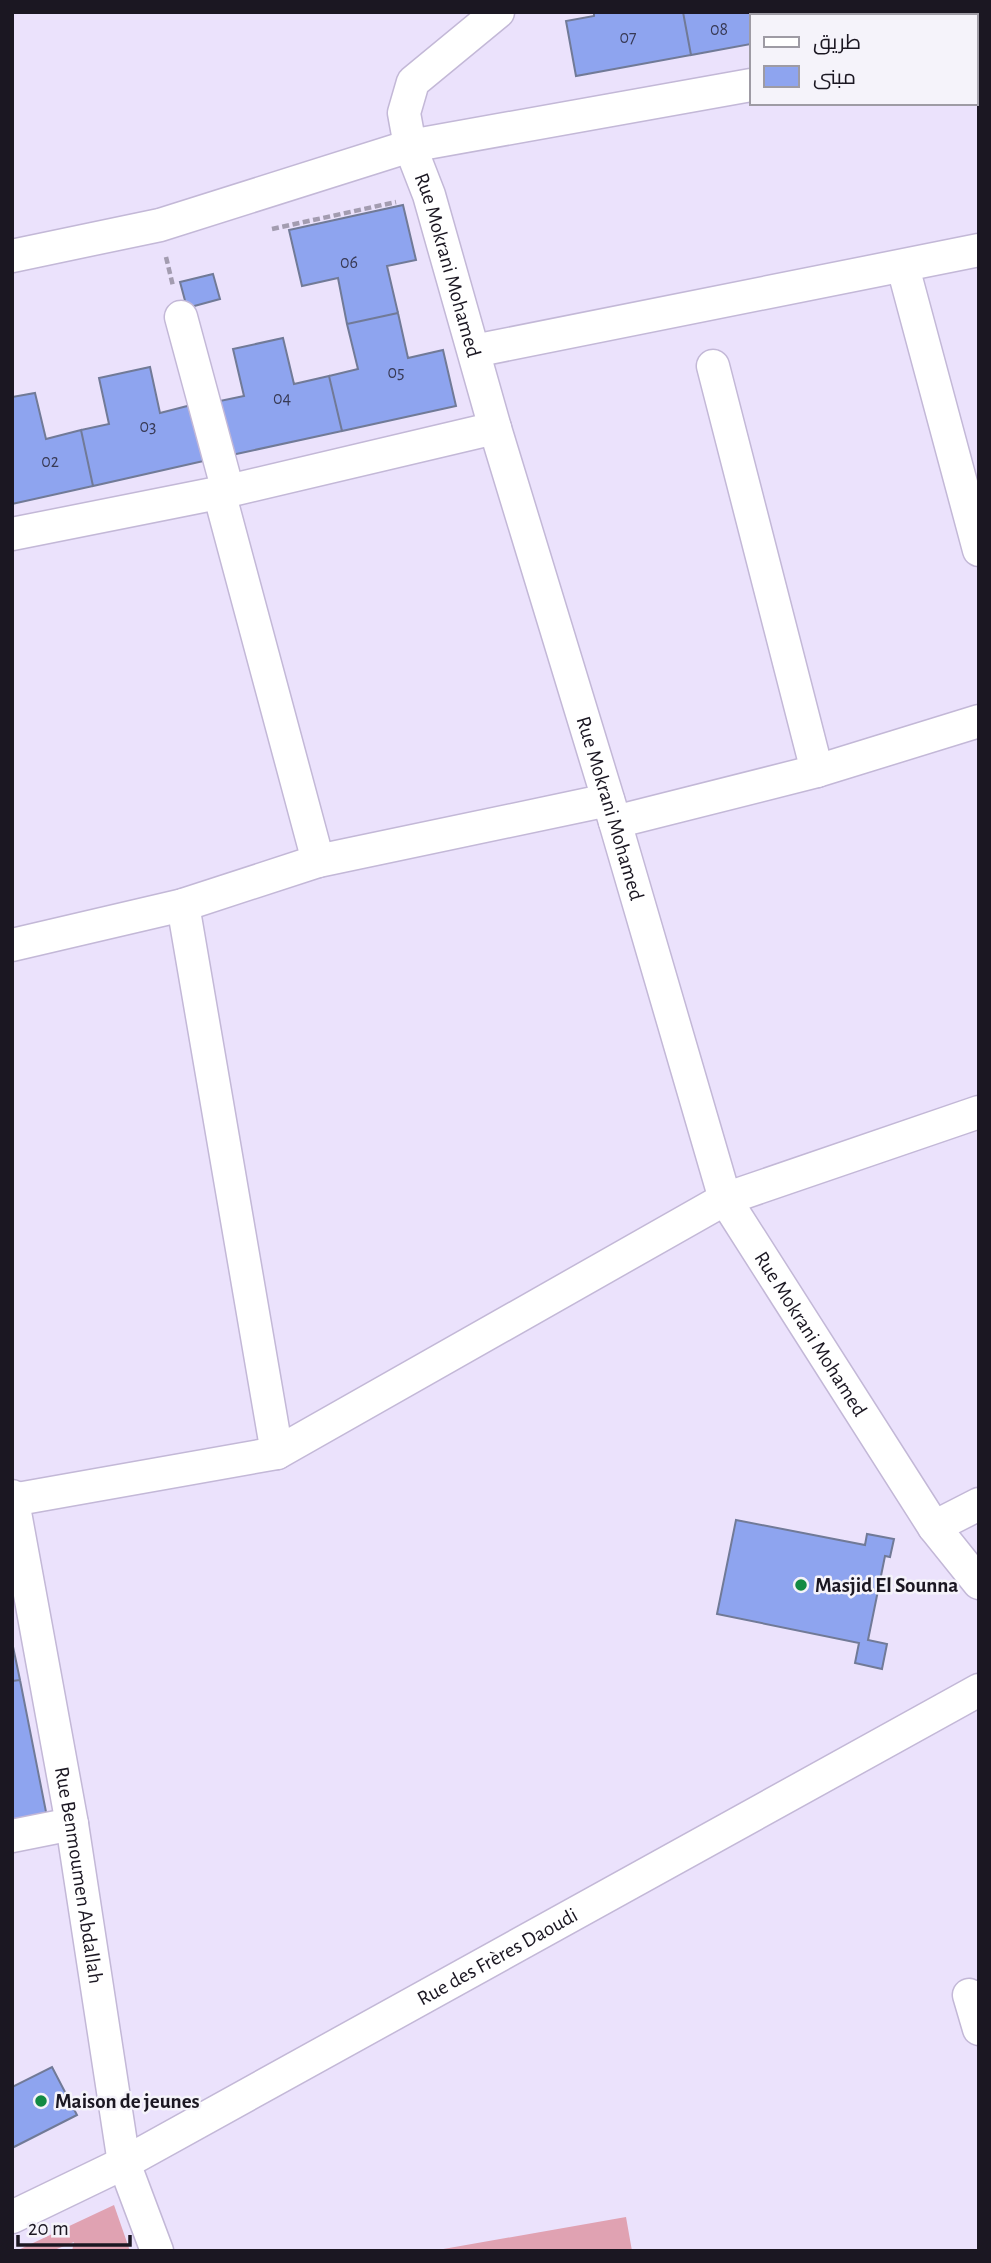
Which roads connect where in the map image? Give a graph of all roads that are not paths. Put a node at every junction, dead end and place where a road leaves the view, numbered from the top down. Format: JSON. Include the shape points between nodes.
{"nodes":[{"id":1,"x":498,"y":12,"type":"edge"},
{"id":2,"x":750,"y":85,"type":"edge"},
{"id":3,"x":410,"y":146,"type":"junction"},
{"id":4,"x":979,"y":250,"type":"edge"},
{"id":5,"x":12,"y":256,"type":"edge"},
{"id":6,"x":902,"y":267,"type":"junction"},
{"id":7,"x":182,"y":330,"type":"road end"},
{"id":8,"x":474,"y":351,"type":"junction"},
{"id":9,"x":713,"y":366,"type":"dead end"},
{"id":10,"x":495,"y":428,"type":"junction"},
{"id":11,"x":223,"y":492,"type":"junction"},
{"id":12,"x":12,"y":534,"type":"edge"},
{"id":13,"x":979,"y":550,"type":"edge"},
{"id":14,"x":979,"y":721,"type":"edge"},
{"id":15,"x":817,"y":771,"type":"junction"},
{"id":16,"x":611,"y":811,"type":"junction"},
{"id":17,"x":318,"y":860,"type":"junction"},
{"id":18,"x":183,"y":905,"type":"junction"},
{"id":19,"x":12,"y":945,"type":"edge"},
{"id":20,"x":979,"y":1112,"type":"edge"},
{"id":21,"x":725,"y":1199,"type":"junction"},
{"id":22,"x":276,"y":1453,"type":"junction"},
{"id":23,"x":12,"y":1498,"type":"edge"},
{"id":24,"x":979,"y":1504,"type":"edge"},
{"id":25,"x":934,"y":1527,"type":"junction"},
{"id":26,"x":979,"y":1583,"type":"edge"},
{"id":27,"x":979,"y":1690,"type":"edge"},
{"id":28,"x":72,"y":1824,"type":"junction"},
{"id":29,"x":12,"y":1836,"type":"edge"},
{"id":30,"x":969,"y":1995,"type":"dead end"},
{"id":31,"x":979,"y":2029,"type":"edge"},
{"id":32,"x":124,"y":2163,"type":"junction"},
{"id":33,"x":12,"y":2217,"type":"edge"},
{"id":34,"x":157,"y":2251,"type":"edge"}],
"edges":[{"from":1,"to":3,"type":"street","name":"Rue Mokrani Mohamed","via":[[413,82],[404,113]]},
{"from":2,"to":3,"type":"street"},
{"from":3,"to":5,"type":"street","via":[[160,225]]},
{"from":3,"to":8,"type":"street","name":"Rue Mokrani Mohamed","via":[[429,195]]},
{"from":4,"to":6,"type":"street"},
{"from":6,"to":8,"type":"street"},
{"from":6,"to":13,"type":"street"},
{"from":7,"to":11,"type":"street"},
{"from":8,"to":10,"type":"street","name":"Rue Mokrani Mohamed"},
{"from":9,"to":15,"type":"street"},
{"from":10,"to":11,"type":"street"},
{"from":10,"to":16,"type":"street","name":"Rue Mokrani Mohamed"},
{"from":11,"to":12,"type":"street"},
{"from":11,"to":17,"type":"street"},
{"from":14,"to":15,"type":"street"},
{"from":15,"to":16,"type":"street"},
{"from":16,"to":17,"type":"street"},
{"from":16,"to":21,"type":"street","name":"Rue Mokrani Mohamed"},
{"from":17,"to":18,"type":"street"},
{"from":18,"to":19,"type":"street"},
{"from":18,"to":22,"type":"street"},
{"from":20,"to":21,"type":"street"},
{"from":21,"to":22,"type":"street"},
{"from":21,"to":25,"type":"street","name":"Rue Mokrani Mohamed"},
{"from":22,"to":23,"type":"street"},
{"from":23,"to":28,"type":"street","name":"Rue Benmoumen Abdallah"},
{"from":24,"to":25,"type":"street"},
{"from":25,"to":26,"type":"street","name":"Rue Mokrani Mohamed"},
{"from":27,"to":32,"type":"street","name":"Rue des Frères Daoudi"},
{"from":28,"to":29,"type":"street"},
{"from":28,"to":32,"type":"street","name":"Rue Benmoumen Abdallah"},
{"from":30,"to":31,"type":"street"},
{"from":32,"to":33,"type":"street","name":"Rue des Frères Daoudi","via":[[98,2190]]},
{"from":32,"to":34,"type":"street","name":"Rue Benmoumen Abdallah"}]}
